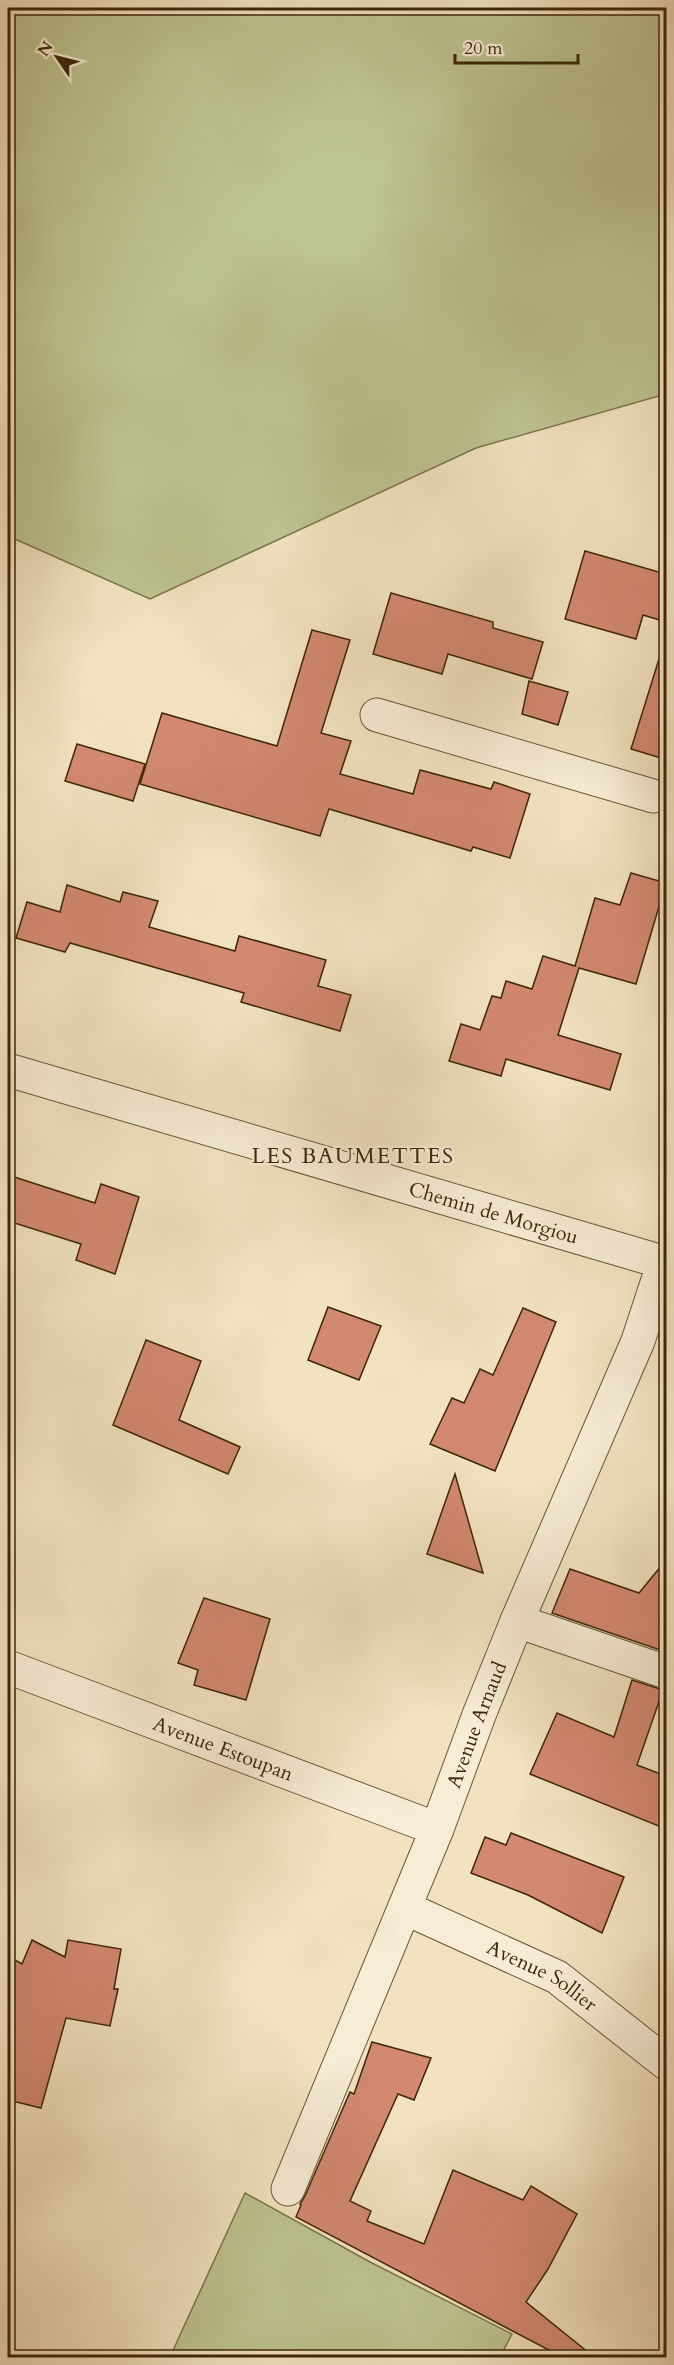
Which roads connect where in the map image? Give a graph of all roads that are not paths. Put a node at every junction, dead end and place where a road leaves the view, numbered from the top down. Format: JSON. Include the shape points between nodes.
{"nodes":[{"id":1,"x":377,"y":715,"type":"dead end"},
{"id":2,"x":653,"y":796,"type":"dead end"},
{"id":3,"x":8,"y":1070,"type":"edge"},
{"id":4,"x":665,"y":1262,"type":"edge"},
{"id":5,"x":517,"y":1620,"type":"junction"},
{"id":6,"x":8,"y":1667,"type":"edge"},
{"id":7,"x":666,"y":1672,"type":"edge"},
{"id":8,"x":437,"y":1829,"type":"junction"},
{"id":9,"x":405,"y":1908,"type":"junction"},
{"id":10,"x":666,"y":2063,"type":"edge"},
{"id":11,"x":288,"y":2188,"type":"dead end"}],
"edges":[{"from":1,"to":2,"type":"street"},
{"from":3,"to":4,"type":"street","name":"Chemin de Morgiou"},
{"from":4,"to":5,"type":"street","name":"Avenue Arnaud","via":[[638,1341]]},
{"from":5,"to":7,"type":"street"},
{"from":5,"to":8,"type":"street","name":"Avenue Arnaud"},
{"from":6,"to":8,"type":"street","name":"Avenue Estoupan"},
{"from":8,"to":9,"type":"street","name":"Avenue Arnaud"},
{"from":9,"to":10,"type":"street","name":"Avenue Sollier","via":[[557,1977]]},
{"from":9,"to":11,"type":"street","name":"Avenue Arnaud"}]}
